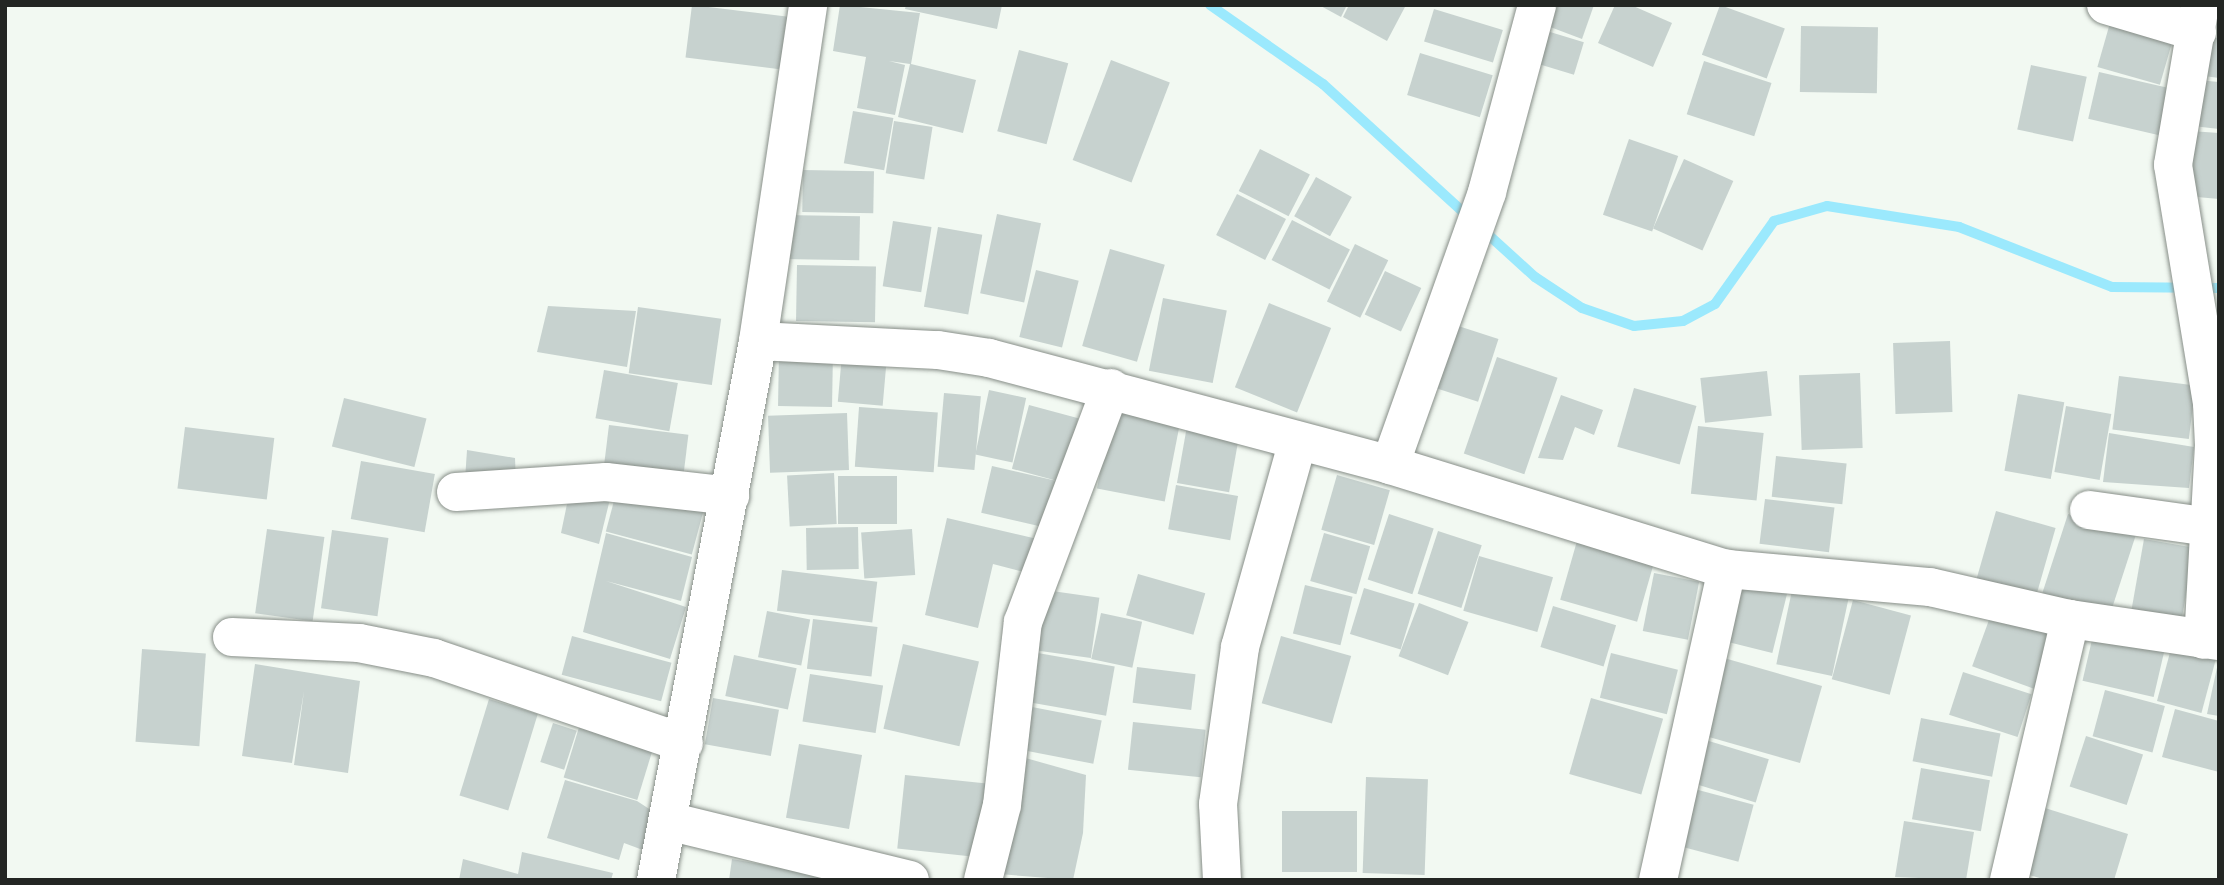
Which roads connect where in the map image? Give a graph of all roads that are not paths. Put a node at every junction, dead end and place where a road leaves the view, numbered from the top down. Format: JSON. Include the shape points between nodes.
{"nodes":[{"id":1,"x":808,"y":5,"type":"edge"},
{"id":2,"x":1537,"y":5,"type":"edge"},
{"id":3,"x":2106,"y":5,"type":"edge"},
{"id":4,"x":2199,"y":18,"type":"edge"},
{"id":5,"x":2198,"y":254,"type":"edge"},
{"id":6,"x":758,"y":341,"type":"junction"},
{"id":7,"x":1111,"y":388,"type":"junction"},
{"id":8,"x":1298,"y":441,"type":"junction"},
{"id":9,"x":1390,"y":465,"type":"junction"},
{"id":10,"x":456,"y":492,"type":"dead end"},
{"id":11,"x":730,"y":496,"type":"junction"},
{"id":12,"x":2089,"y":510,"type":"dead end"},
{"id":13,"x":2210,"y":527,"type":"junction"},
{"id":14,"x":1727,"y":569,"type":"junction"},
{"id":15,"x":2070,"y":619,"type":"junction"},
{"id":16,"x":232,"y":637,"type":"dead end"},
{"id":17,"x":2211,"y":640,"type":"edge"},
{"id":18,"x":684,"y":743,"type":"junction"},
{"id":19,"x":668,"y":821,"type":"junction"},
{"id":20,"x":656,"y":880,"type":"edge"},
{"id":21,"x":911,"y":880,"type":"edge"},
{"id":22,"x":983,"y":880,"type":"edge"},
{"id":23,"x":1222,"y":880,"type":"edge"},
{"id":24,"x":1658,"y":880,"type":"edge"},
{"id":25,"x":2009,"y":880,"type":"edge"}],
"edges":[{"from":1,"to":6,"type":"street"},
{"from":2,"to":9,"type":"street","via":[[1487,192]]},
{"from":3,"to":4,"type":"street"},
{"from":4,"to":5,"type":"street","via":[[2173,146]]},
{"from":5,"to":13,"type":"street","via":[[2201,336],[2213,424]]},
{"from":6,"to":7,"type":"street","via":[[938,350]]},
{"from":6,"to":11,"type":"street"},
{"from":7,"to":8,"type":"street"},
{"from":7,"to":22,"type":"street","via":[[1023,622],[1002,805]]},
{"from":8,"to":9,"type":"street"},
{"from":8,"to":23,"type":"street","via":[[1240,647],[1218,804]]},
{"from":9,"to":14,"type":"street"},
{"from":10,"to":11,"type":"street","via":[[606,482]]},
{"from":11,"to":18,"type":"street"},
{"from":12,"to":13,"type":"street"},
{"from":13,"to":17,"type":"street"},
{"from":14,"to":15,"type":"street","via":[[1930,587]]},
{"from":14,"to":24,"type":"street"},
{"from":15,"to":17,"type":"street"},
{"from":15,"to":25,"type":"street"},
{"from":16,"to":18,"type":"street","via":[[359,643],[434,658]]},
{"from":18,"to":19,"type":"street"},
{"from":19,"to":20,"type":"street"},
{"from":19,"to":21,"type":"street"}]}
